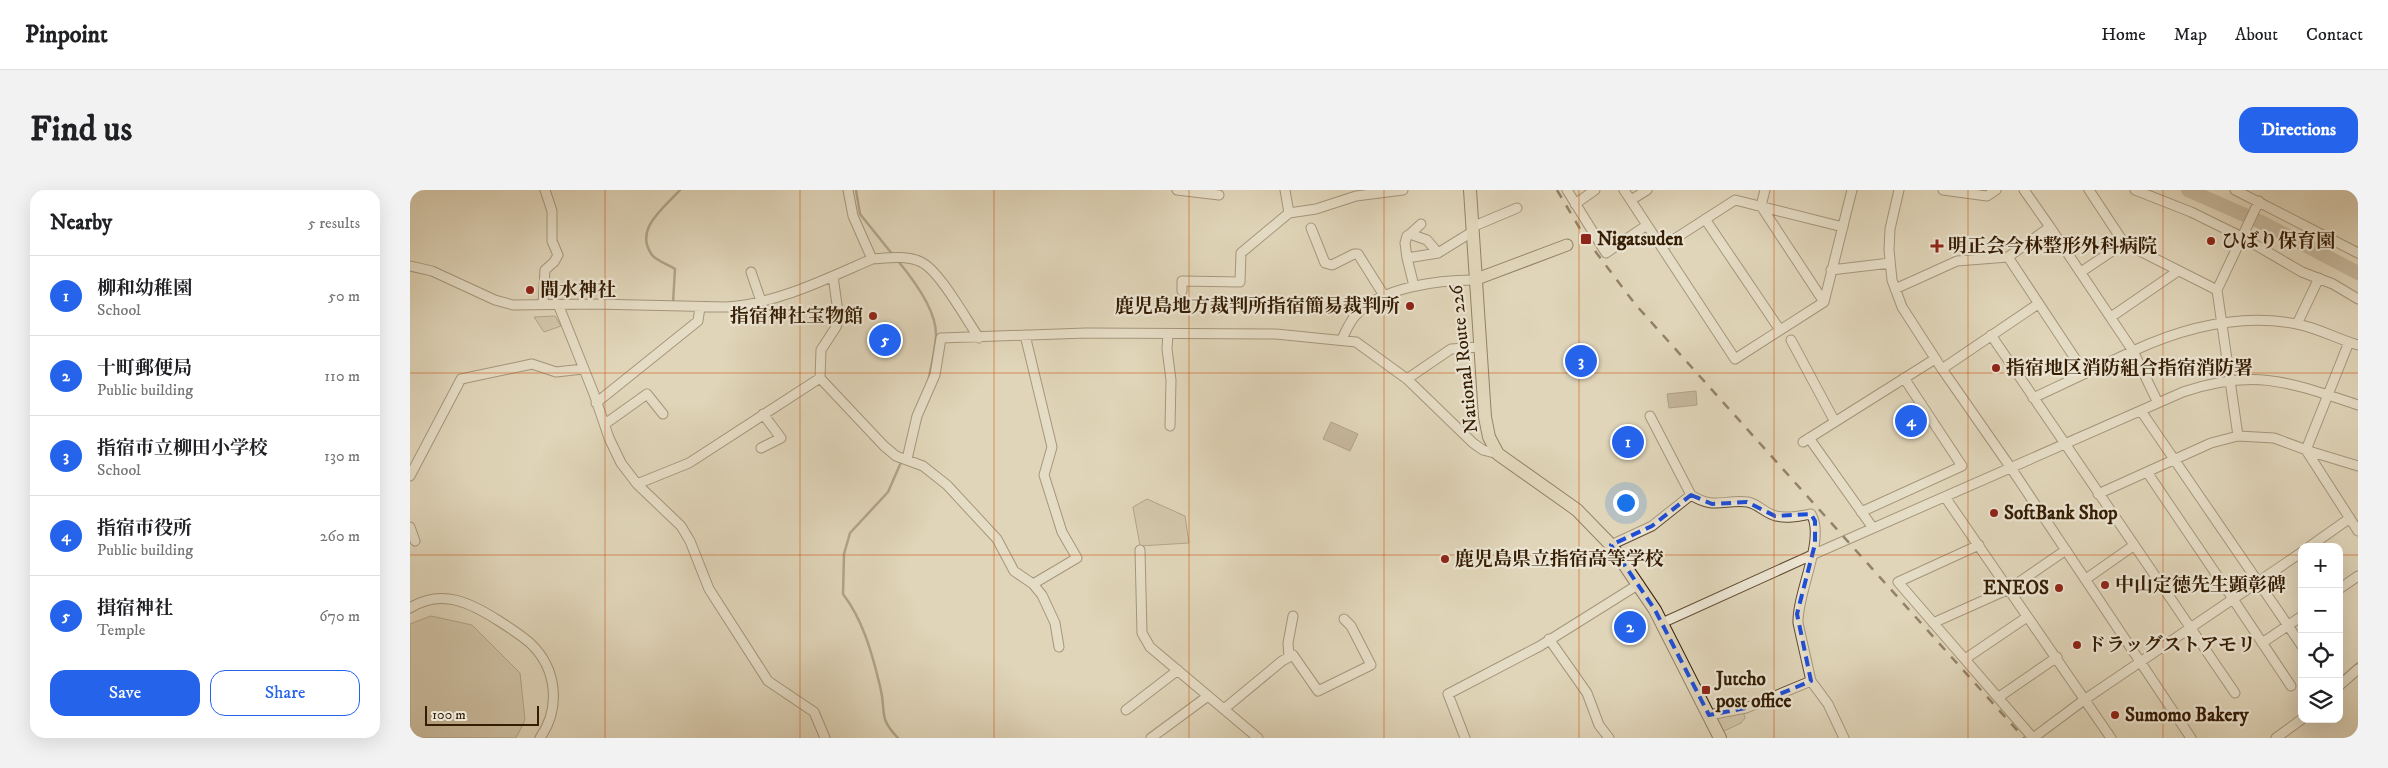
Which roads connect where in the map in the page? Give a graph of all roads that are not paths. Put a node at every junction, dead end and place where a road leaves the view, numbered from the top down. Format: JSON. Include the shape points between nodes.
{"nodes":[{"id":1,"x":545,"y":190,"type":"edge"},
{"id":2,"x":848,"y":190,"type":"edge"},
{"id":3,"x":1178,"y":190,"type":"edge"},
{"id":4,"x":1286,"y":190,"type":"edge"},
{"id":5,"x":1470,"y":190,"type":"edge"},
{"id":6,"x":1567,"y":190,"type":"edge"},
{"id":7,"x":1595,"y":190,"type":"edge"},
{"id":8,"x":1624,"y":190,"type":"edge"},
{"id":9,"x":1647,"y":190,"type":"edge"},
{"id":10,"x":1765,"y":190,"type":"edge"},
{"id":11,"x":1852,"y":190,"type":"edge"},
{"id":12,"x":1900,"y":190,"type":"edge"},
{"id":13,"x":1944,"y":190,"type":"edge"},
{"id":14,"x":1996,"y":190,"type":"edge"},
{"id":15,"x":2024,"y":190,"type":"edge"},
{"id":16,"x":2090,"y":190,"type":"edge"},
{"id":17,"x":2134,"y":190,"type":"edge"},
{"id":18,"x":2235,"y":190,"type":"edge"},
{"id":19,"x":1399,"y":191,"type":"edge"},
{"id":20,"x":1355,"y":193,"type":"edge"},
{"id":21,"x":1219,"y":195,"type":"dead end"},
{"id":22,"x":1631,"y":200,"type":"junction"},
{"id":23,"x":2259,"y":201,"type":"junction"},
{"id":24,"x":1575,"y":204,"type":"junction"},
{"id":25,"x":1761,"y":206,"type":"junction"},
{"id":26,"x":1517,"y":208,"type":"dead end"},
{"id":27,"x":1289,"y":213,"type":"junction"},
{"id":28,"x":1705,"y":219,"type":"junction"},
{"id":29,"x":1422,"y":224,"type":"dead end"},
{"id":30,"x":1647,"y":225,"type":"junction"},
{"id":31,"x":1843,"y":227,"type":"junction"},
{"id":32,"x":2050,"y":227,"type":"junction"},
{"id":33,"x":1311,"y":228,"type":"dead end"},
{"id":34,"x":1472,"y":229,"type":"junction"},
{"id":35,"x":1410,"y":234,"type":"junction"},
{"id":36,"x":2242,"y":237,"type":"junction"},
{"id":37,"x":2124,"y":244,"type":"junction"},
{"id":38,"x":1567,"y":245,"type":"dead end"},
{"id":39,"x":1662,"y":247,"type":"junction"},
{"id":40,"x":1438,"y":253,"type":"junction"},
{"id":41,"x":2358,"y":253,"type":"edge"},
{"id":42,"x":2008,"y":257,"type":"junction"},
{"id":43,"x":872,"y":258,"type":"junction"},
{"id":44,"x":1407,"y":258,"type":"junction"},
{"id":45,"x":1890,"y":263,"type":"junction"},
{"id":46,"x":410,"y":266,"type":"edge"},
{"id":47,"x":1832,"y":270,"type":"junction"},
{"id":48,"x":2178,"y":271,"type":"junction"},
{"id":49,"x":751,"y":272,"type":"dead end"},
{"id":50,"x":2081,"y":272,"type":"junction"},
{"id":51,"x":833,"y":276,"type":"junction"},
{"id":52,"x":2319,"y":278,"type":"junction"},
{"id":53,"x":1474,"y":280,"type":"junction"},
{"id":54,"x":1414,"y":286,"type":"junction"},
{"id":55,"x":1895,"y":289,"type":"junction"},
{"id":56,"x":2217,"y":290,"type":"junction"},
{"id":57,"x":1182,"y":291,"type":"dead end"},
{"id":58,"x":1385,"y":297,"type":"junction"},
{"id":59,"x":2358,"y":299,"type":"edge"},
{"id":60,"x":760,"y":301,"type":"junction"},
{"id":61,"x":1824,"y":302,"type":"junction"},
{"id":62,"x":543,"y":304,"type":"junction"},
{"id":63,"x":558,"y":304,"type":"junction"},
{"id":64,"x":2038,"y":304,"type":"junction"},
{"id":65,"x":700,"y":307,"type":"junction"},
{"id":66,"x":2111,"y":317,"type":"junction"},
{"id":67,"x":2221,"y":322,"type":"junction"},
{"id":68,"x":2297,"y":324,"type":"junction"},
{"id":69,"x":1780,"y":330,"type":"junction"},
{"id":70,"x":1168,"y":334,"type":"junction"},
{"id":71,"x":1025,"y":335,"type":"junction"},
{"id":72,"x":1992,"y":336,"type":"junction"},
{"id":73,"x":980,"y":338,"type":"junction"},
{"id":74,"x":1342,"y":339,"type":"junction"},
{"id":75,"x":1791,"y":340,"type":"dead end"},
{"id":76,"x":2354,"y":344,"type":"edge"},
{"id":77,"x":1479,"y":347,"type":"junction"},
{"id":78,"x":2133,"y":351,"type":"junction"},
{"id":79,"x":1935,"y":359,"type":"junction"},
{"id":80,"x":583,"y":369,"type":"junction"},
{"id":81,"x":1942,"y":369,"type":"junction"},
{"id":82,"x":2084,"y":372,"type":"junction"},
{"id":83,"x":820,"y":378,"type":"junction"},
{"id":84,"x":1904,"y":378,"type":"junction"},
{"id":85,"x":1407,"y":379,"type":"junction"},
{"id":86,"x":2230,"y":380,"type":"junction"},
{"id":87,"x":2327,"y":395,"type":"junction"},
{"id":88,"x":2033,"y":398,"type":"junction"},
{"id":89,"x":596,"y":403,"type":"junction"},
{"id":90,"x":2158,"y":404,"type":"junction"},
{"id":91,"x":2358,"y":405,"type":"edge"},
{"id":92,"x":2141,"y":411,"type":"junction"},
{"id":93,"x":663,"y":414,"type":"dead end"},
{"id":94,"x":763,"y":414,"type":"junction"},
{"id":95,"x":1650,"y":416,"type":"dead end"},
{"id":96,"x":1835,"y":422,"type":"junction"},
{"id":97,"x":605,"y":424,"type":"junction"},
{"id":98,"x":1170,"y":426,"type":"dead end"},
{"id":99,"x":2238,"y":436,"type":"junction"},
{"id":100,"x":2065,"y":444,"type":"junction"},
{"id":101,"x":762,"y":448,"type":"dead end"},
{"id":102,"x":2306,"y":450,"type":"junction"},
{"id":103,"x":1498,"y":454,"type":"junction"},
{"id":104,"x":907,"y":459,"type":"junction"},
{"id":105,"x":2174,"y":460,"type":"junction"},
{"id":106,"x":2358,"y":466,"type":"edge"},
{"id":107,"x":2011,"y":468,"type":"junction"},
{"id":108,"x":2147,"y":472,"type":"junction"},
{"id":109,"x":410,"y":476,"type":"edge"},
{"id":110,"x":637,"y":484,"type":"junction"},
{"id":111,"x":2098,"y":494,"type":"junction"},
{"id":112,"x":1691,"y":495,"type":"junction"},
{"id":113,"x":1945,"y":497,"type":"junction"},
{"id":114,"x":1861,"y":512,"type":"junction"},
{"id":115,"x":2350,"y":518,"type":"junction"},
{"id":116,"x":410,"y":527,"type":"edge"},
{"id":117,"x":1873,"y":528,"type":"junction"},
{"id":118,"x":2358,"y":531,"type":"edge"},
{"id":119,"x":415,"y":541,"type":"dead end"},
{"id":120,"x":2315,"y":543,"type":"edge"},
{"id":121,"x":1611,"y":545,"type":"junction"},
{"id":122,"x":1979,"y":545,"type":"junction"},
{"id":123,"x":2133,"y":546,"type":"junction"},
{"id":124,"x":1140,"y":550,"type":"dead end"},
{"id":125,"x":2066,"y":550,"type":"junction"},
{"id":126,"x":1812,"y":554,"type":"junction"},
{"id":127,"x":2298,"y":555,"type":"edge"},
{"id":128,"x":2358,"y":576,"type":"edge"},
{"id":129,"x":2086,"y":579,"type":"junction"},
{"id":130,"x":2258,"y":582,"type":"junction"},
{"id":131,"x":1033,"y":584,"type":"junction"},
{"id":132,"x":1639,"y":584,"type":"junction"},
{"id":133,"x":2340,"y":588,"type":"edge"},
{"id":134,"x":2009,"y":589,"type":"junction"},
{"id":135,"x":2233,"y":599,"type":"junction"},
{"id":136,"x":410,"y":608,"type":"edge"},
{"id":137,"x":1293,"y":616,"type":"dead end"},
{"id":138,"x":2027,"y":617,"type":"junction"},
{"id":139,"x":1344,"y":619,"type":"dead end"},
{"id":140,"x":2298,"y":619,"type":"edge"},
{"id":141,"x":1662,"y":623,"type":"junction"},
{"id":142,"x":1933,"y":623,"type":"junction"},
{"id":143,"x":2287,"y":626,"type":"junction"},
{"id":144,"x":2190,"y":628,"type":"junction"},
{"id":145,"x":1549,"y":640,"type":"junction"},
{"id":146,"x":2298,"y":641,"type":"edge"},
{"id":147,"x":2262,"y":643,"type":"junction"},
{"id":148,"x":1059,"y":647,"type":"dead end"},
{"id":149,"x":1289,"y":657,"type":"junction"},
{"id":150,"x":2056,"y":657,"type":"junction"},
{"id":151,"x":1965,"y":659,"type":"junction"},
{"id":152,"x":2141,"y":661,"type":"junction"},
{"id":153,"x":2358,"y":668,"type":"edge"},
{"id":154,"x":1178,"y":670,"type":"junction"},
{"id":155,"x":1810,"y":681,"type":"junction"},
{"id":156,"x":2343,"y":682,"type":"edge"},
{"id":157,"x":2292,"y":686,"type":"dead end"},
{"id":158,"x":2235,"y":694,"type":"dead end"},
{"id":159,"x":1208,"y":696,"type":"junction"},
{"id":160,"x":1999,"y":697,"type":"junction"},
{"id":161,"x":2084,"y":700,"type":"junction"},
{"id":162,"x":1224,"y":709,"type":"junction"},
{"id":163,"x":1126,"y":710,"type":"dead end"},
{"id":164,"x":1709,"y":715,"type":"junction"},
{"id":165,"x":2298,"y":722,"type":"edge"},
{"id":166,"x":540,"y":738,"type":"edge"},
{"id":167,"x":825,"y":738,"type":"edge"},
{"id":168,"x":1151,"y":738,"type":"edge"},
{"id":169,"x":1258,"y":738,"type":"edge"},
{"id":170,"x":1465,"y":738,"type":"edge"},
{"id":171,"x":1610,"y":738,"type":"edge"},
{"id":172,"x":1720,"y":738,"type":"edge"},
{"id":173,"x":1844,"y":738,"type":"edge"},
{"id":174,"x":2033,"y":738,"type":"edge"},
{"id":175,"x":2111,"y":738,"type":"edge"},
{"id":176,"x":2191,"y":738,"type":"edge"},
{"id":177,"x":2276,"y":738,"type":"edge"}],
"edges":[{"from":1,"to":62,"type":"street","via":[[552,210],[552,241],[558,255],[545,270]]},
{"from":2,"to":43,"type":"street","via":[[853,216]]},
{"from":3,"to":21,"type":"street"},
{"from":4,"to":27,"type":"street"},
{"from":5,"to":34,"type":"highway","name":"National Route 226"},
{"from":6,"to":24,"type":"street"},
{"from":7,"to":24,"type":"street"},
{"from":8,"to":22,"type":"street"},
{"from":9,"to":22,"type":"street"},
{"from":10,"to":25,"type":"street"},
{"from":11,"to":31,"type":"street"},
{"from":12,"to":45,"type":"street","via":[[1890,229]]},
{"from":13,"to":14,"type":"street","via":[[1988,196]]},
{"from":15,"to":32,"type":"street"},
{"from":16,"to":37,"type":"street"},
{"from":17,"to":36,"type":"street","via":[[2191,212]]},
{"from":18,"to":23,"type":"street"},
{"from":19,"to":20,"type":"street"},
{"from":20,"to":27,"type":"street","via":[[1316,209]]},
{"from":22,"to":30,"type":"street"},
{"from":23,"to":36,"type":"street"},
{"from":23,"to":41,"type":"street"},
{"from":24,"to":30,"type":"street","via":[[1606,253]]},
{"from":25,"to":28,"type":"street","via":[[1734,200]]},
{"from":25,"to":31,"type":"street"},
{"from":25,"to":61,"type":"street"},
{"from":26,"to":34,"type":"street"},
{"from":27,"to":57,"type":"street","via":[[1241,253],[1240,282],[1182,281]]},
{"from":28,"to":39,"type":"street"},
{"from":28,"to":69,"type":"street"},
{"from":29,"to":35,"type":"street"},
{"from":30,"to":39,"type":"street"},
{"from":31,"to":47,"type":"street"},
{"from":32,"to":42,"type":"street"},
{"from":32,"to":50,"type":"street"},
{"from":33,"to":58,"type":"street","via":[[1325,263],[1332,266],[1358,254]]},
{"from":34,"to":40,"type":"street"},
{"from":34,"to":53,"type":"highway","name":"National Route 226"},
{"from":35,"to":40,"type":"street","via":[[1427,240]]},
{"from":35,"to":44,"type":"street","via":[[1405,243]]},
{"from":36,"to":52,"type":"street","via":[[2302,272]]},
{"from":36,"to":56,"type":"street"},
{"from":37,"to":48,"type":"street"},
{"from":37,"to":50,"type":"street"},
{"from":38,"to":53,"type":"main road"},
{"from":39,"to":69,"type":"street","via":[[1735,359]]},
{"from":40,"to":44,"type":"street"},
{"from":42,"to":55,"type":"street","via":[[1957,261]]},
{"from":42,"to":64,"type":"street"},
{"from":43,"to":51,"type":"street"},
{"from":43,"to":73,"type":"street","via":[[921,261],[930,267]]},
{"from":44,"to":54,"type":"street"},
{"from":45,"to":47,"type":"street"},
{"from":45,"to":55,"type":"street"},
{"from":46,"to":62,"type":"street","via":[[446,276],[504,303]]},
{"from":47,"to":61,"type":"street"},
{"from":48,"to":56,"type":"street"},
{"from":48,"to":66,"type":"street"},
{"from":49,"to":60,"type":"street"},
{"from":50,"to":66,"type":"street"},
{"from":51,"to":60,"type":"street"},
{"from":51,"to":83,"type":"street","via":[[839,319],[821,350]]},
{"from":52,"to":59,"type":"street"},
{"from":52,"to":68,"type":"street"},
{"from":53,"to":54,"type":"street"},
{"from":53,"to":77,"type":"highway","name":"National Route 226"},
{"from":54,"to":58,"type":"street"},
{"from":55,"to":79,"type":"street","via":[[1902,307]]},
{"from":56,"to":67,"type":"street"},
{"from":58,"to":74,"type":"street","via":[[1356,314]]},
{"from":60,"to":65,"type":"street","via":[[742,306]]},
{"from":61,"to":69,"type":"street"},
{"from":62,"to":63,"type":"street"},
{"from":63,"to":65,"type":"street"},
{"from":63,"to":80,"type":"street"},
{"from":64,"to":72,"type":"street"},
{"from":64,"to":82,"type":"street"},
{"from":65,"to":89,"type":"street","via":[[698,321]]},
{"from":66,"to":78,"type":"street"},
{"from":67,"to":68,"type":"street","via":[[2252,320]]},
{"from":67,"to":78,"type":"street","via":[[2162,338]]},
{"from":67,"to":86,"type":"street"},
{"from":68,"to":76,"type":"street"},
{"from":70,"to":71,"type":"street"},
{"from":70,"to":74,"type":"street","via":[[1276,334]]},
{"from":70,"to":98,"type":"street"},
{"from":71,"to":73,"type":"street"},
{"from":71,"to":131,"type":"street","via":[[1052,447],[1044,475],[1062,532],[1077,558]]},
{"from":72,"to":81,"type":"street"},
{"from":72,"to":88,"type":"street"},
{"from":73,"to":104,"type":"street","via":[[941,338],[935,375],[917,416]]},
{"from":74,"to":85,"type":"street","via":[[1356,342]]},
{"from":75,"to":96,"type":"street"},
{"from":76,"to":87,"type":"street"},
{"from":77,"to":85,"type":"street","via":[[1451,350]]},
{"from":77,"to":103,"type":"highway","name":"National Route 226","via":[[1485,417],[1489,436]]},
{"from":78,"to":82,"type":"street"},
{"from":78,"to":90,"type":"street"},
{"from":79,"to":81,"type":"street"},
{"from":79,"to":84,"type":"street"},
{"from":80,"to":89,"type":"street"},
{"from":80,"to":109,"type":"street","via":[[556,372],[532,364],[461,379]]},
{"from":81,"to":107,"type":"street"},
{"from":82,"to":88,"type":"street"},
{"from":83,"to":94,"type":"street"},
{"from":83,"to":104,"type":"street","via":[[870,432],[896,456]]},
{"from":84,"to":96,"type":"street"},
{"from":84,"to":114,"type":"street","via":[[1962,466]]},
{"from":85,"to":103,"type":"street","via":[[1473,443]]},
{"from":86,"to":87,"type":"street","via":[[2272,380]]},
{"from":86,"to":90,"type":"street","via":[[2207,384]]},
{"from":86,"to":99,"type":"street"},
{"from":87,"to":91,"type":"street"},
{"from":87,"to":102,"type":"street"},
{"from":88,"to":100,"type":"street"},
{"from":89,"to":97,"type":"street"},
{"from":90,"to":92,"type":"street"},
{"from":92,"to":100,"type":"street"},
{"from":92,"to":105,"type":"street"},
{"from":93,"to":97,"type":"street","via":[[647,394]]},
{"from":94,"to":101,"type":"street","via":[[781,438]]},
{"from":94,"to":110,"type":"street","via":[[689,463]]},
{"from":95,"to":112,"type":"street"},
{"from":96,"to":114,"type":"street","via":[[1806,440]]},
{"from":97,"to":110,"type":"street","via":[[608,438],[621,463]]},
{"from":99,"to":102,"type":"street","via":[[2274,438]]},
{"from":99,"to":105,"type":"street","via":[[2211,443]]},
{"from":100,"to":107,"type":"street"},
{"from":100,"to":111,"type":"street"},
{"from":102,"to":106,"type":"street"},
{"from":102,"to":115,"type":"street"},
{"from":103,"to":121,"type":"highway","name":"National Route 226","via":[[1577,510]]},
{"from":104,"to":131,"type":"street","via":[[923,466],[947,485],[997,539],[1014,571]]},
{"from":105,"to":108,"type":"street"},
{"from":105,"to":130,"type":"street"},
{"from":107,"to":113,"type":"street"},
{"from":107,"to":125,"type":"street"},
{"from":108,"to":111,"type":"street"},
{"from":108,"to":135,"type":"street"},
{"from":110,"to":167,"type":"street","via":[[681,526],[709,589],[768,681],[814,712]]},
{"from":111,"to":123,"type":"street"},
{"from":112,"to":121,"type":"street","via":[[1652,526]]},
{"from":112,"to":126,"type":"street","via":[[1712,504],[1747,502],[1775,516],[1811,514],[1815,521]]},
{"from":113,"to":117,"type":"street"},
{"from":113,"to":122,"type":"street"},
{"from":114,"to":117,"type":"street"},
{"from":115,"to":118,"type":"street"},
{"from":115,"to":120,"type":"street"},
{"from":116,"to":119,"type":"street"},
{"from":117,"to":126,"type":"street"},
{"from":121,"to":132,"type":"highway","name":"National Route 226"},
{"from":122,"to":134,"type":"street"},
{"from":122,"to":142,"type":"street","via":[[1898,582]]},
{"from":123,"to":129,"type":"street"},
{"from":123,"to":144,"type":"street"},
{"from":124,"to":154,"type":"street","via":[[1142,633],[1150,647]]},
{"from":125,"to":129,"type":"street"},
{"from":125,"to":134,"type":"street"},
{"from":126,"to":141,"type":"street"},
{"from":126,"to":155,"type":"street","via":[[1797,614]]},
{"from":127,"to":130,"type":"street"},
{"from":128,"to":133,"type":"street"},
{"from":129,"to":152,"type":"street"},
{"from":130,"to":135,"type":"street"},
{"from":130,"to":143,"type":"street"},
{"from":131,"to":148,"type":"street","via":[[1049,608]]},
{"from":132,"to":141,"type":"highway","name":"National Route 226"},
{"from":132,"to":145,"type":"street"},
{"from":134,"to":138,"type":"street"},
{"from":134,"to":142,"type":"street"},
{"from":135,"to":144,"type":"street"},
{"from":135,"to":147,"type":"street"},
{"from":136,"to":166,"type":"street","via":[[435,600],[457,599],[474,605],[531,644],[543,659],[552,679],[554,695],[552,713]]},
{"from":137,"to":149,"type":"street"},
{"from":138,"to":150,"type":"street"},
{"from":138,"to":151,"type":"street"},
{"from":139,"to":149,"type":"street","via":[[1351,626],[1370,665],[1318,692],[1293,655]]},
{"from":140,"to":143,"type":"street"},
{"from":141,"to":164,"type":"highway","name":"National Route 226"},
{"from":142,"to":151,"type":"street"},
{"from":143,"to":146,"type":"street"},
{"from":143,"to":147,"type":"street"},
{"from":144,"to":152,"type":"street"},
{"from":144,"to":158,"type":"street"},
{"from":145,"to":170,"type":"street","via":[[1448,694]]},
{"from":145,"to":171,"type":"street","via":[[1587,693],[1599,725]]},
{"from":147,"to":157,"type":"street"},
{"from":149,"to":162,"type":"street"},
{"from":150,"to":160,"type":"street"},
{"from":150,"to":161,"type":"street"},
{"from":151,"to":160,"type":"street"},
{"from":152,"to":161,"type":"street"},
{"from":152,"to":176,"type":"street"},
{"from":153,"to":156,"type":"street"},
{"from":154,"to":159,"type":"street"},
{"from":154,"to":163,"type":"street"},
{"from":155,"to":164,"type":"street","via":[[1746,708]]},
{"from":155,"to":173,"type":"street","via":[[1828,704]]},
{"from":159,"to":162,"type":"street"},
{"from":159,"to":168,"type":"street"},
{"from":160,"to":174,"type":"street"},
{"from":161,"to":174,"type":"street"},
{"from":161,"to":175,"type":"street"},
{"from":162,"to":169,"type":"street"},
{"from":164,"to":172,"type":"highway","name":"National Route 226"},
{"from":165,"to":177,"type":"street"}]}
